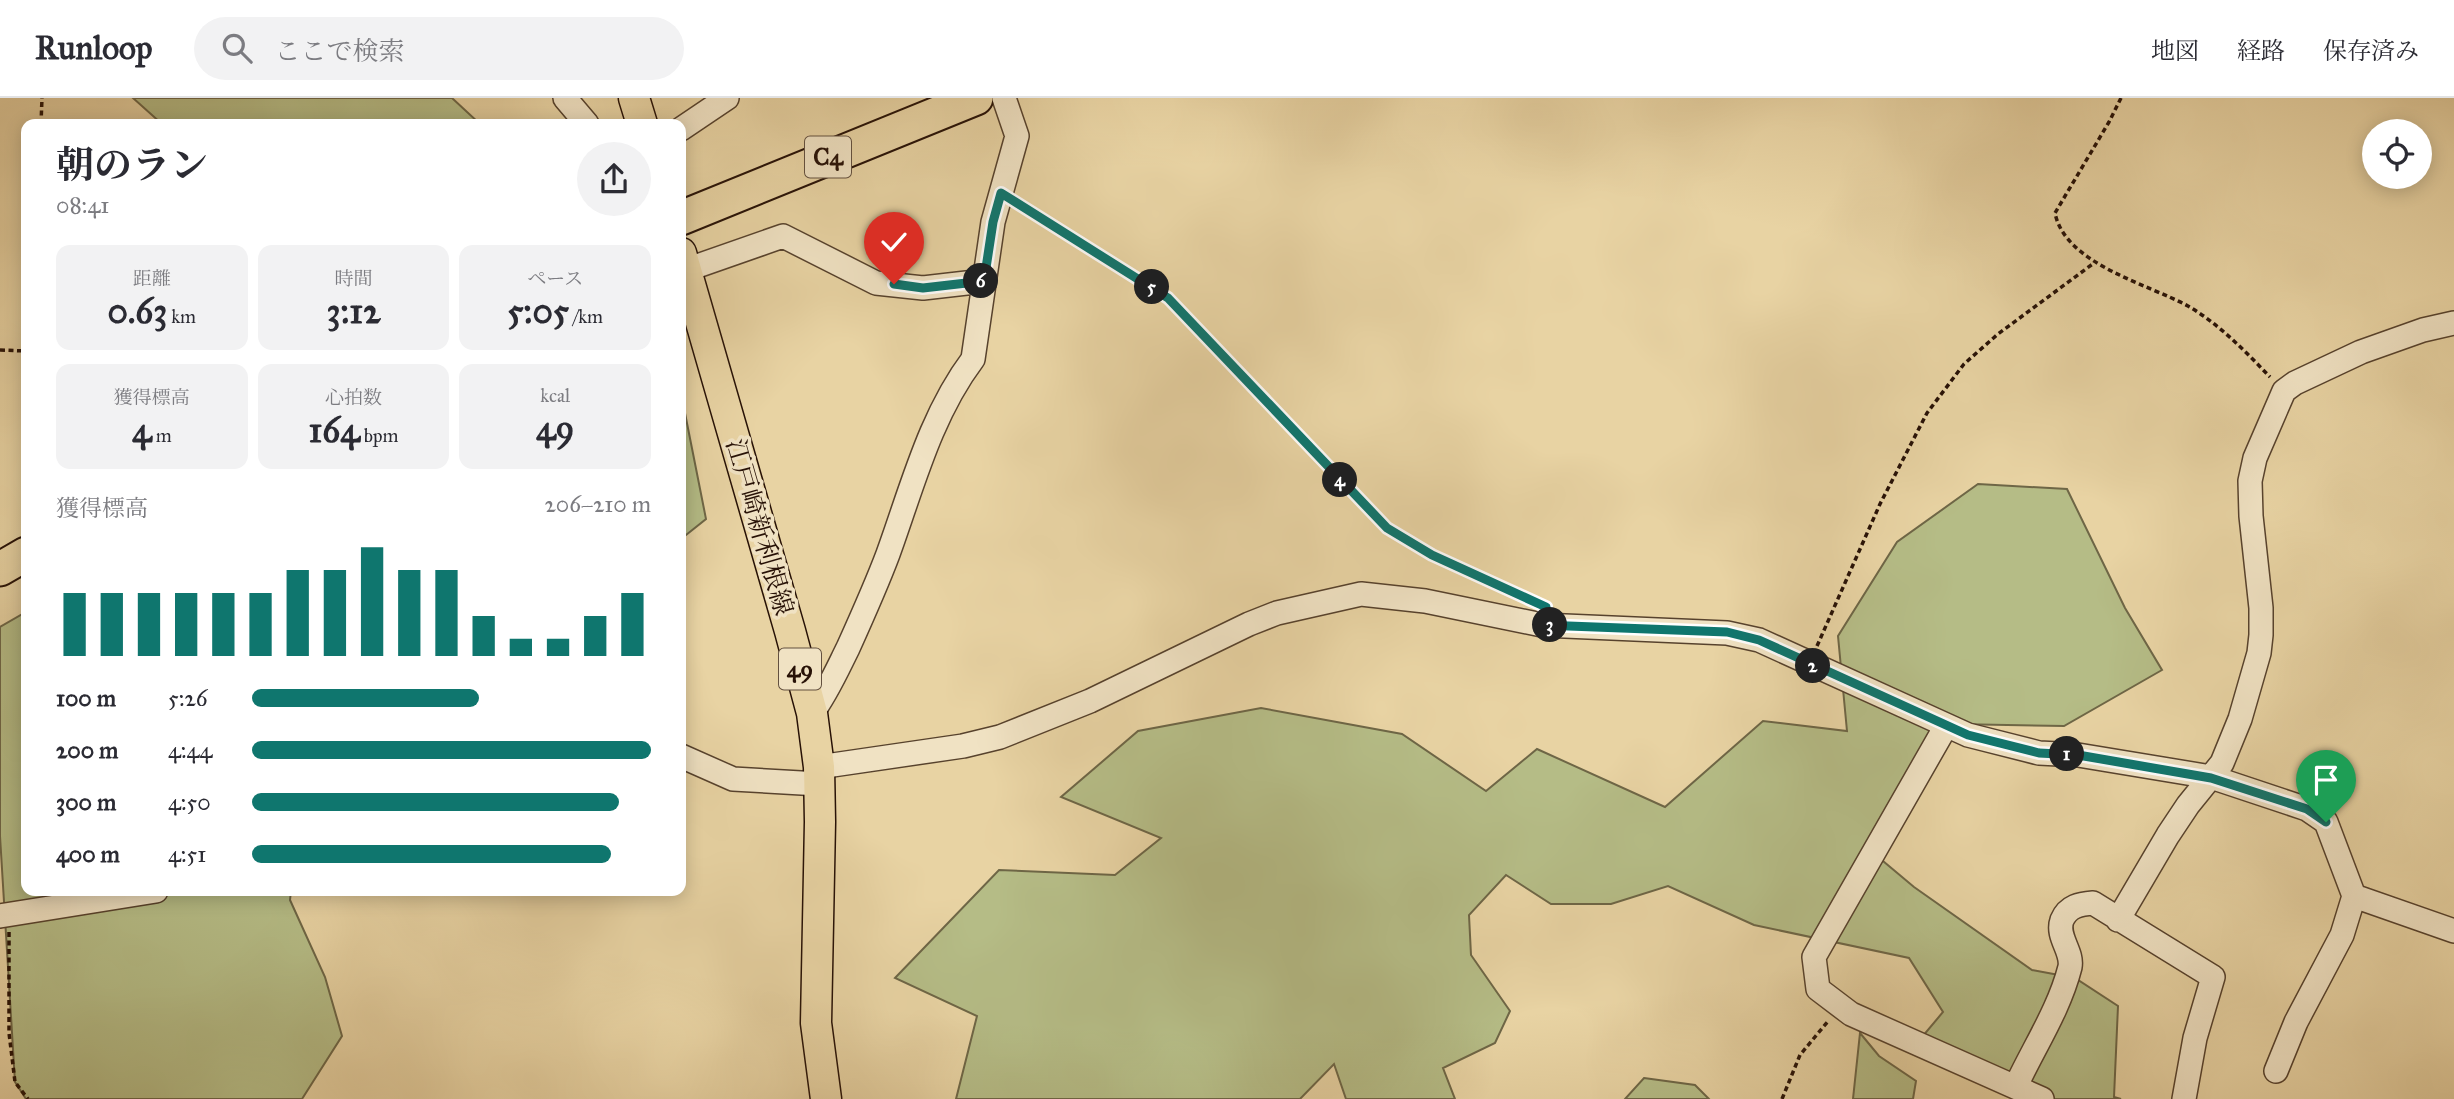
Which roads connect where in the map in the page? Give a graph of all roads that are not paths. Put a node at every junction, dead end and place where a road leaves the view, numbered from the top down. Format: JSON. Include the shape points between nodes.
{"nodes":[{"id":1,"x":565,"y":98,"type":"edge"},
{"id":2,"x":634,"y":98,"type":"edge"},
{"id":3,"x":727,"y":98,"type":"edge"},
{"id":4,"x":976,"y":98,"type":"edge"},
{"id":5,"x":1007,"y":106,"type":"edge"},
{"id":6,"x":583,"y":119,"type":"edge"},
{"id":7,"x":640,"y":119,"type":"edge"},
{"id":8,"x":686,"y":127,"type":"edge"},
{"id":9,"x":686,"y":216,"type":"edge"},
{"id":10,"x":686,"y":260,"type":"edge"},
{"id":11,"x":686,"y":268,"type":"edge"},
{"id":12,"x":984,"y":281,"type":"junction"},
{"id":13,"x":2454,"y":323,"type":"edge"},
{"id":14,"x":21,"y":557,"type":"edge"},
{"id":15,"x":0,"y":569,"type":"edge"},
{"id":16,"x":812,"y":713,"type":"junction"},
{"id":17,"x":1946,"y":726,"type":"junction"},
{"id":18,"x":686,"y":758,"type":"edge"},
{"id":19,"x":819,"y":775,"type":"junction"},
{"id":20,"x":2211,"y":778,"type":"junction"},
{"id":21,"x":126,"y":896,"type":"edge"},
{"id":22,"x":2354,"y":896,"type":"junction"},
{"id":23,"x":4,"y":916,"type":"edge"},
{"id":24,"x":2118,"y":920,"type":"junction"},
{"id":25,"x":2454,"y":931,"type":"edge"},
{"id":26,"x":2276,"y":1071,"type":"dead end"},
{"id":27,"x":2016,"y":1086,"type":"junction"},
{"id":28,"x":826,"y":1099,"type":"edge"},
{"id":29,"x":2042,"y":1099,"type":"edge"},
{"id":30,"x":2184,"y":1099,"type":"edge"}],
"edges":[{"from":1,"to":6,"type":"street"},
{"from":2,"to":7,"type":"main road"},
{"from":3,"to":8,"type":"street"},
{"from":4,"to":9,"type":"highway","number":"C4"},
{"from":5,"to":12,"type":"street","via":[[1017,136],[993,222]]},
{"from":10,"to":12,"type":"street","via":[[783,236],[876,283],[923,288]]},
{"from":11,"to":16,"type":"main road","name":"江戸崎新利根線","number":"49"},
{"from":12,"to":16,"type":"street","via":[[973,359],[925,446],[862,618]]},
{"from":13,"to":20,"type":"street","via":[[2361,352],[2284,391],[2250,481],[2261,608],[2259,653],[2230,748]]},
{"from":14,"to":15,"type":"highway"},
{"from":16,"to":19,"type":"main road","name":"江戸崎新利根線","number":"49"},
{"from":17,"to":19,"type":"street","via":[[1759,640],[1727,632],[1542,625],[1426,601],[1361,594],[1249,624],[1090,701],[1000,737]]},
{"from":17,"to":20,"type":"street","via":[[2039,753],[2078,755]]},
{"from":17,"to":27,"type":"street","via":[[1814,957],[1818,989],[1851,1014]]},
{"from":18,"to":19,"type":"street","via":[[733,779]]},
{"from":19,"to":28,"type":"main road","name":"江戸崎新利根線","number":"49","via":[[817,1023]]},
{"from":20,"to":22,"type":"street","via":[[2307,809],[2326,822]]},
{"from":20,"to":24,"type":"street","via":[[2168,835]]},
{"from":21,"to":23,"type":"street"},
{"from":22,"to":25,"type":"street"},
{"from":22,"to":26,"type":"street","via":[[2342,935]]},
{"from":24,"to":27,"type":"street","via":[[2094,904],[2079,904],[2063,919],[2061,932],[2071,965]]},
{"from":24,"to":30,"type":"street","via":[[2213,977]]},
{"from":27,"to":29,"type":"street"}]}
